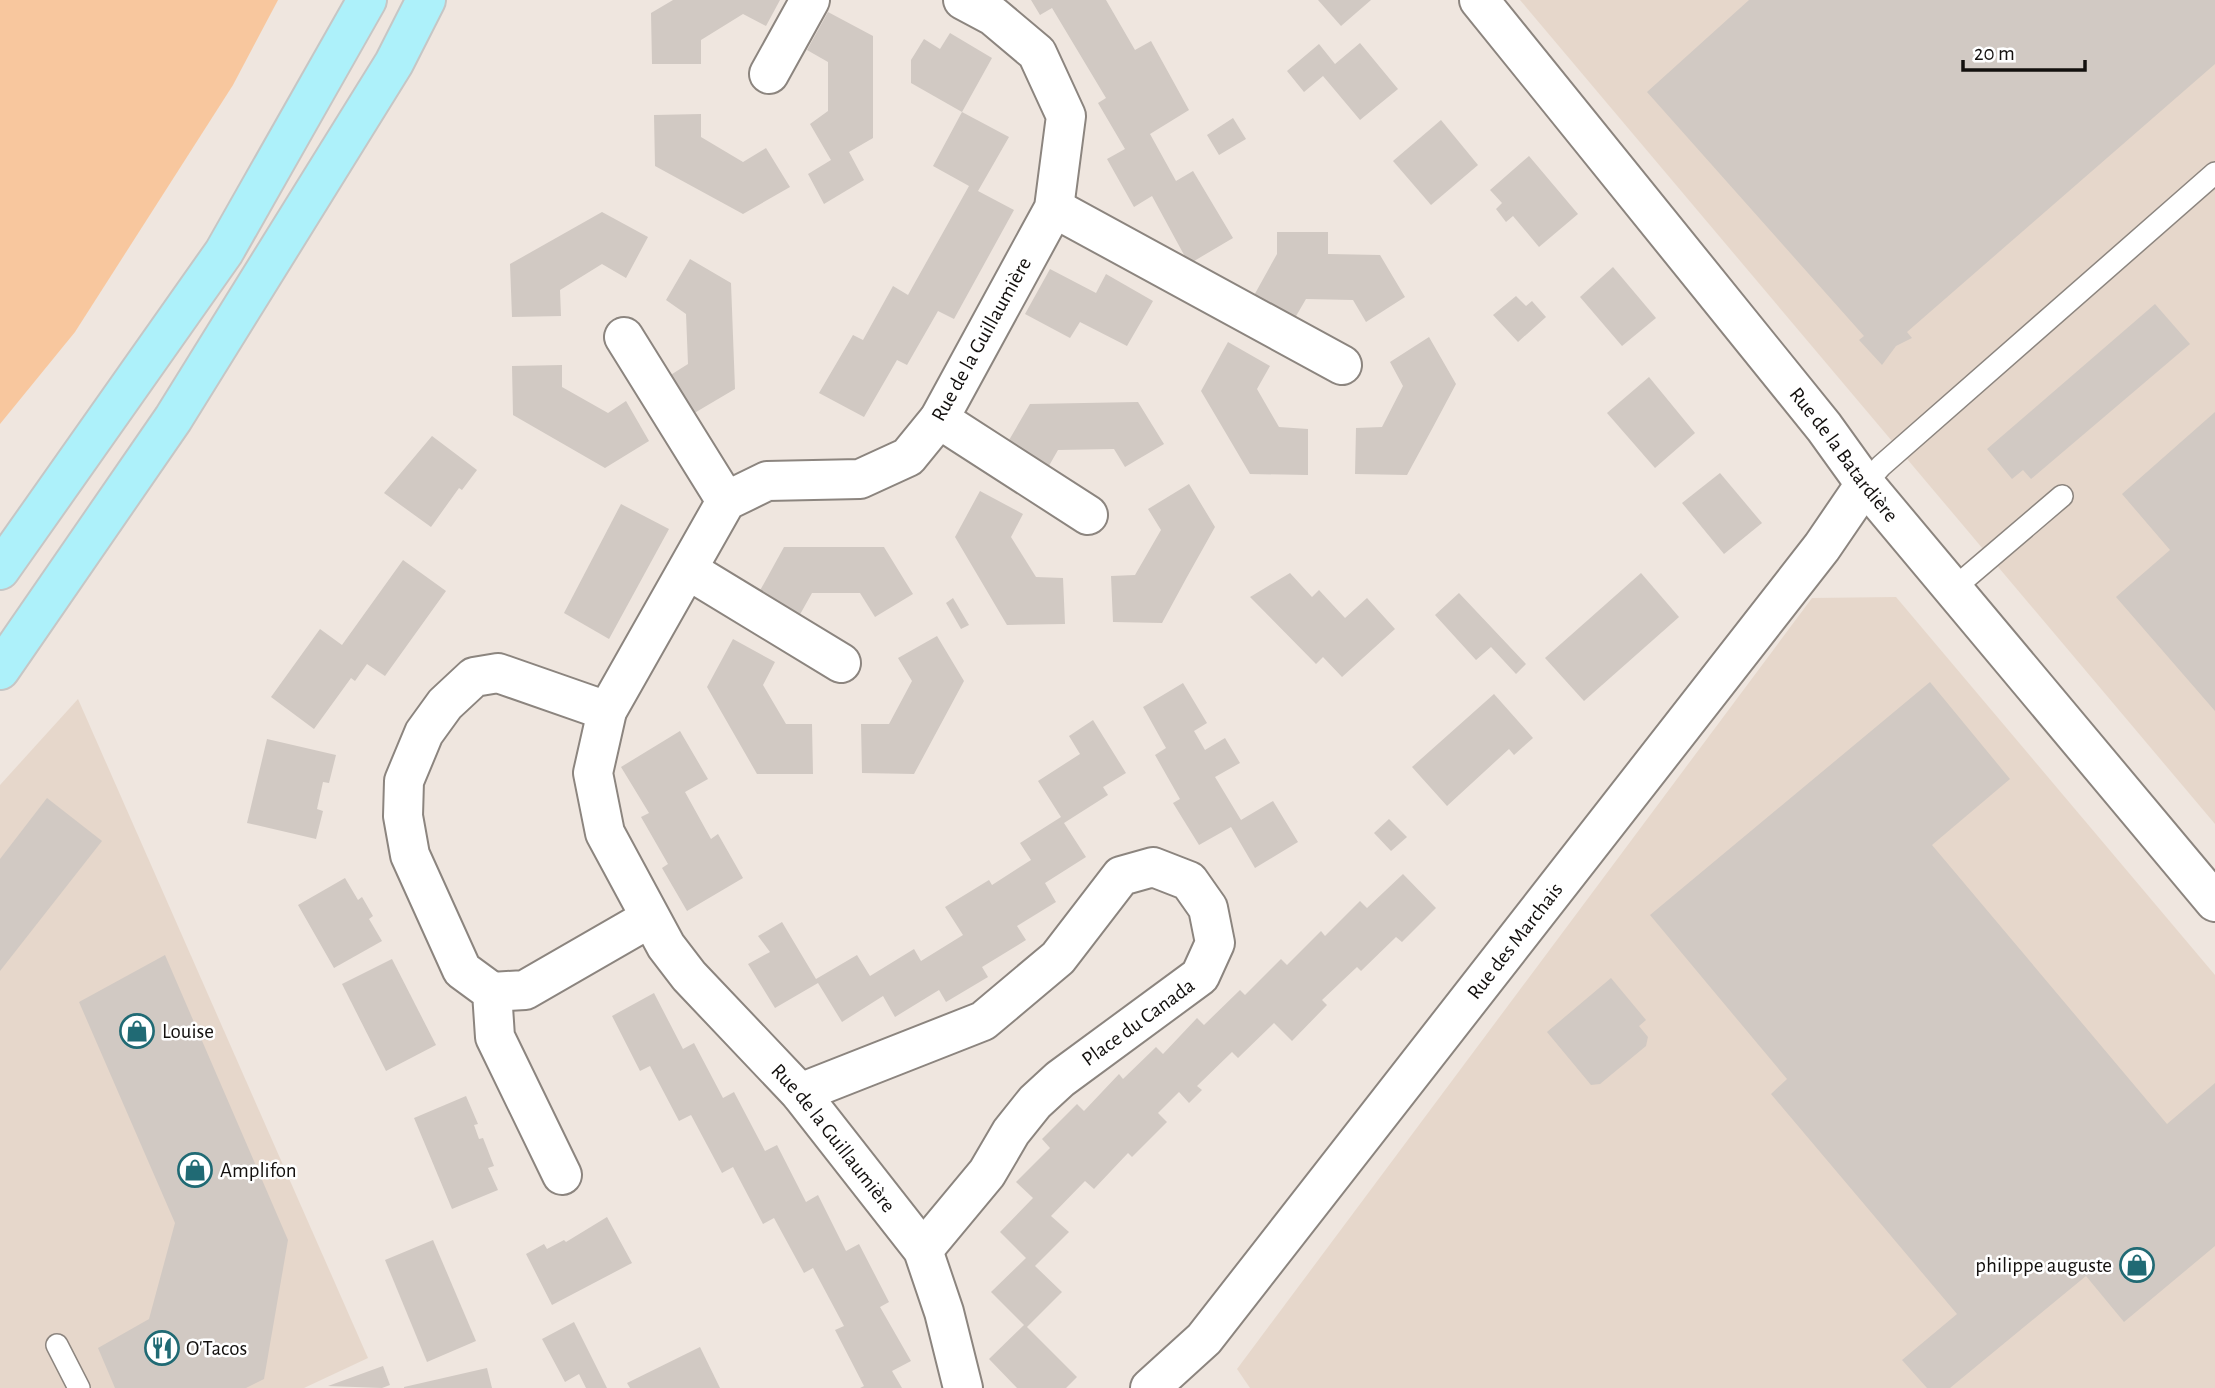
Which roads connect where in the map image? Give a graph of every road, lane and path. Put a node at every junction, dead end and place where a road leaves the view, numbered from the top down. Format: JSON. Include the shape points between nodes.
{"nodes":[{"id":1,"x":368,"y":0,"type":"edge"},
{"id":2,"x":426,"y":0,"type":"edge"},
{"id":3,"x":810,"y":0,"type":"edge"},
{"id":4,"x":963,"y":0,"type":"edge"},
{"id":5,"x":1479,"y":0,"type":"edge"},
{"id":6,"x":769,"y":74,"type":"dead end"},
{"id":7,"x":2215,"y":173,"type":"edge"},
{"id":8,"x":1054,"y":208,"type":"junction"},
{"id":9,"x":624,"y":337,"type":"dead end"},
{"id":10,"x":1342,"y":365,"type":"dead end"},
{"id":11,"x":939,"y":419,"type":"junction"},
{"id":12,"x":1865,"y":484,"type":"junction"},
{"id":13,"x":2062,"y":496,"type":"dead end"},
{"id":14,"x":726,"y":500,"type":"junction"},
{"id":15,"x":1088,"y":515,"type":"dead end"},
{"id":16,"x":0,"y":570,"type":"edge"},
{"id":17,"x":688,"y":570,"type":"junction"},
{"id":18,"x":1952,"y":589,"type":"junction"},
{"id":19,"x":842,"y":663,"type":"dead end"},
{"id":20,"x":0,"y":670,"type":"edge"},
{"id":21,"x":607,"y":711,"type":"junction"},
{"id":22,"x":2215,"y":902,"type":"edge"},
{"id":23,"x":650,"y":918,"type":"junction"},
{"id":24,"x":492,"y":992,"type":"junction"},
{"id":25,"x":800,"y":1093,"type":"junction"},
{"id":26,"x":562,"y":1175,"type":"dead end"},
{"id":27,"x":923,"y":1250,"type":"junction"},
{"id":28,"x":57,"y":1345,"type":"dead end"},
{"id":29,"x":79,"y":1388,"type":"edge"},
{"id":30,"x":963,"y":1388,"type":"edge"},
{"id":31,"x":1150,"y":1388,"type":"edge"}],
"edges":[{"from":1,"to":16,"type":"main road","via":[[224,252]]},
{"from":2,"to":20,"type":"main road","via":[[394,63],[173,419]]},
{"from":3,"to":6,"type":"street"},
{"from":4,"to":8,"type":"street","name":"Rue de la Guillaumière","via":[[993,16],[1037,53],[1066,116]]},
{"from":5,"to":12,"type":"street","name":"Rue de la Batardière"},
{"from":7,"to":12,"type":"lane"},
{"from":8,"to":10,"type":"street"},
{"from":8,"to":11,"type":"street","name":"Rue de la Guillaumière"},
{"from":9,"to":14,"type":"street"},
{"from":11,"to":14,"type":"street","name":"Rue de la Guillaumière","via":[[908,457],[860,479],[767,481]]},
{"from":11,"to":15,"type":"street"},
{"from":12,"to":18,"type":"street","name":"Rue de la Batardière"},
{"from":12,"to":31,"type":"street","name":"Rue des Marchais","via":[[1822,547],[1204,1339]]},
{"from":13,"to":18,"type":"lane"},
{"from":14,"to":17,"type":"street","name":"Rue de la Guillaumière"},
{"from":17,"to":19,"type":"street"},
{"from":17,"to":21,"type":"street","name":"Rue de la Guillaumière"},
{"from":18,"to":22,"type":"street","name":"Rue de la Batardière"},
{"from":21,"to":23,"type":"street","name":"Rue de la Guillaumière","via":[[593,774],[606,833]]},
{"from":21,"to":24,"type":"street","via":[[498,673],[474,677],[424,733],[404,781],[410,855],[463,970]]},
{"from":23,"to":24,"type":"street","via":[[525,990]]},
{"from":23,"to":25,"type":"street","name":"Rue de la Guillaumière","via":[[689,976]]},
{"from":24,"to":26,"type":"street","via":[[495,1037]]},
{"from":25,"to":27,"type":"street","name":"Rue de la Guillaumière"},
{"from":25,"to":27,"type":"street","name":"Place du Canada","via":[[983,1021],[1058,958],[1121,876],[1153,867],[1189,881],[1208,908],[1215,943],[1200,976],[1035,1102],[987,1172]]},
{"from":27,"to":30,"type":"street","name":"Rue de la Guillaumière"},
{"from":28,"to":29,"type":"lane"}]}
